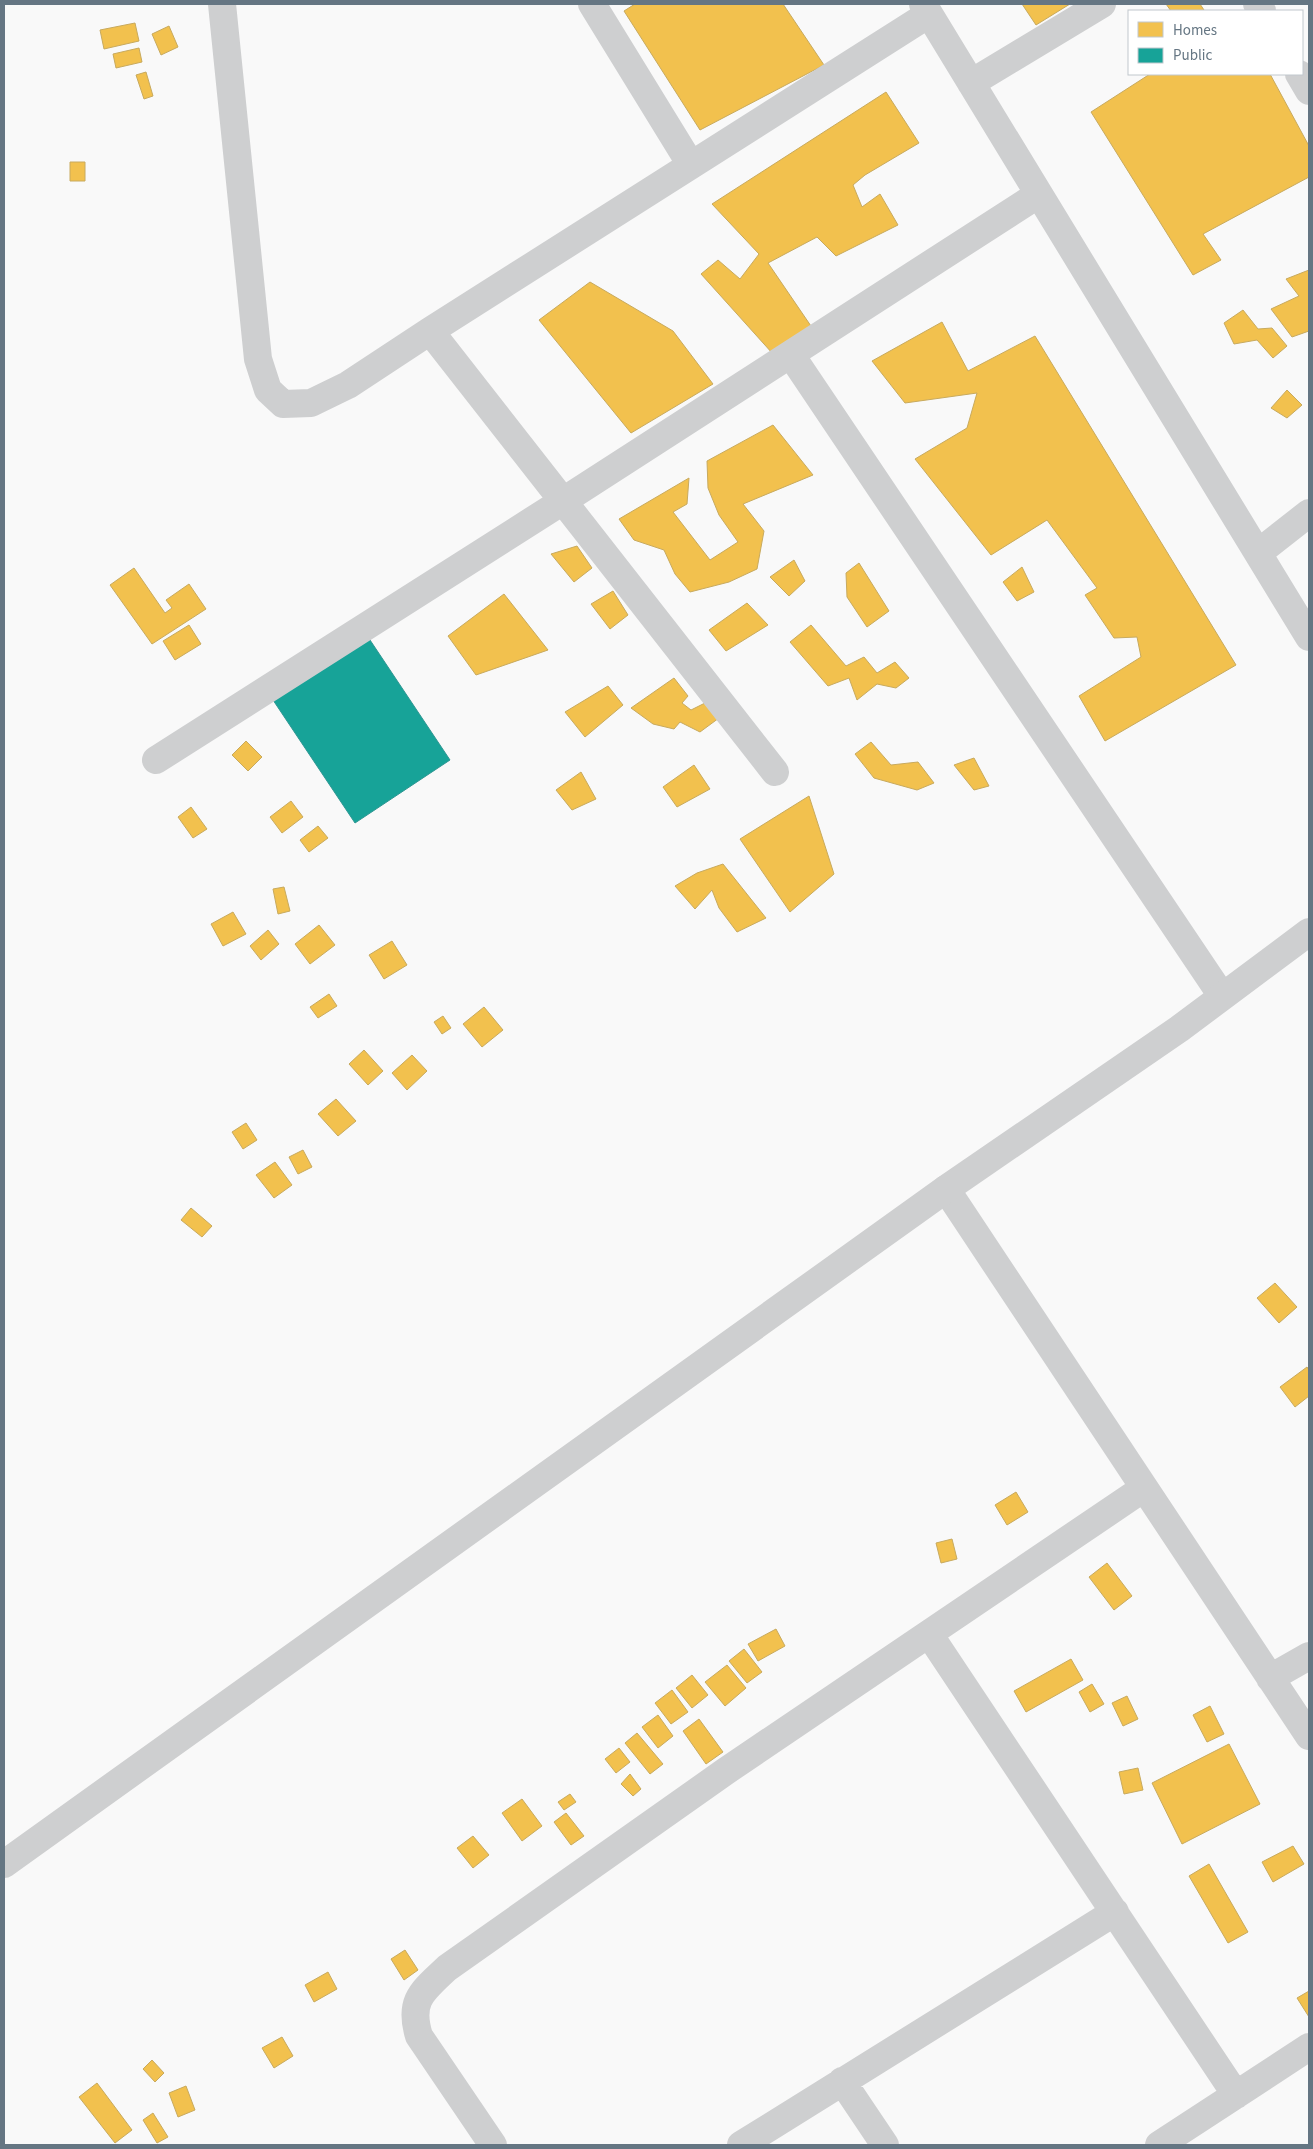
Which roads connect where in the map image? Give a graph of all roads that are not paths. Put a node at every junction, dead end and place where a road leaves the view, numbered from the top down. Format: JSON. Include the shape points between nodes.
{"nodes":[{"id":1,"x":222,"y":4,"type":"edge"},
{"id":2,"x":592,"y":4,"type":"edge"},
{"id":3,"x":1102,"y":4,"type":"edge"},
{"id":4,"x":926,"y":9,"type":"edge"},
{"id":5,"x":1300,"y":75,"type":"edge"},
{"id":6,"x":971,"y":83,"type":"junction"},
{"id":7,"x":1309,"y":92,"type":"edge"},
{"id":8,"x":691,"y":165,"type":"junction"},
{"id":9,"x":1039,"y":194,"type":"junction"},
{"id":10,"x":430,"y":331,"type":"junction"},
{"id":11,"x":791,"y":354,"type":"junction"},
{"id":12,"x":563,"y":501,"type":"junction"},
{"id":13,"x":1309,"y":513,"type":"edge"},
{"id":14,"x":1258,"y":553,"type":"junction"},
{"id":15,"x":1309,"y":637,"type":"edge"},
{"id":16,"x":156,"y":760,"type":"dead end"},
{"id":17,"x":775,"y":772,"type":"dead end"},
{"id":18,"x":1309,"y":932,"type":"edge"},
{"id":19,"x":1222,"y":996,"type":"junction"},
{"id":20,"x":946,"y":1189,"type":"junction"},
{"id":21,"x":1144,"y":1488,"type":"junction"},
{"id":22,"x":929,"y":1634,"type":"junction"},
{"id":23,"x":1309,"y":1656,"type":"edge"},
{"id":24,"x":1270,"y":1678,"type":"junction"},
{"id":25,"x":1309,"y":1736,"type":"edge"},
{"id":26,"x":4,"y":1864,"type":"edge"},
{"id":27,"x":1115,"y":1912,"type":"junction"},
{"id":28,"x":1309,"y":2047,"type":"edge"},
{"id":29,"x":842,"y":2081,"type":"junction"},
{"id":30,"x":1236,"y":2095,"type":"junction"},
{"id":31,"x":492,"y":2145,"type":"edge"},
{"id":32,"x":741,"y":2145,"type":"edge"},
{"id":33,"x":885,"y":2145,"type":"edge"},
{"id":34,"x":1159,"y":2145,"type":"edge"}],
"edges":[{"from":1,"to":10,"type":"street","via":[[258,359],[268,390],[283,404],[311,403],[348,385]]},
{"from":2,"to":8,"type":"street"},
{"from":3,"to":6,"type":"street"},
{"from":4,"to":6,"type":"street"},
{"from":4,"to":8,"type":"street"},
{"from":5,"to":7,"type":"street"},
{"from":6,"to":9,"type":"street"},
{"from":8,"to":10,"type":"street"},
{"from":9,"to":11,"type":"street"},
{"from":9,"to":14,"type":"street"},
{"from":10,"to":12,"type":"street"},
{"from":11,"to":12,"type":"street"},
{"from":11,"to":19,"type":"street"},
{"from":12,"to":16,"type":"street"},
{"from":12,"to":17,"type":"street"},
{"from":13,"to":14,"type":"street"},
{"from":14,"to":15,"type":"street"},
{"from":18,"to":19,"type":"street"},
{"from":19,"to":20,"type":"street"},
{"from":20,"to":21,"type":"street"},
{"from":20,"to":26,"type":"street"},
{"from":21,"to":22,"type":"street"},
{"from":21,"to":24,"type":"street"},
{"from":22,"to":27,"type":"street"},
{"from":22,"to":31,"type":"street","via":[[726,1771],[447,1968],[422,1993],[414,2020],[419,2036]]},
{"from":23,"to":24,"type":"street"},
{"from":24,"to":25,"type":"street"},
{"from":27,"to":29,"type":"street"},
{"from":27,"to":30,"type":"street"},
{"from":28,"to":30,"type":"street"},
{"from":29,"to":32,"type":"street"},
{"from":29,"to":33,"type":"street"},
{"from":30,"to":34,"type":"street"}]}
